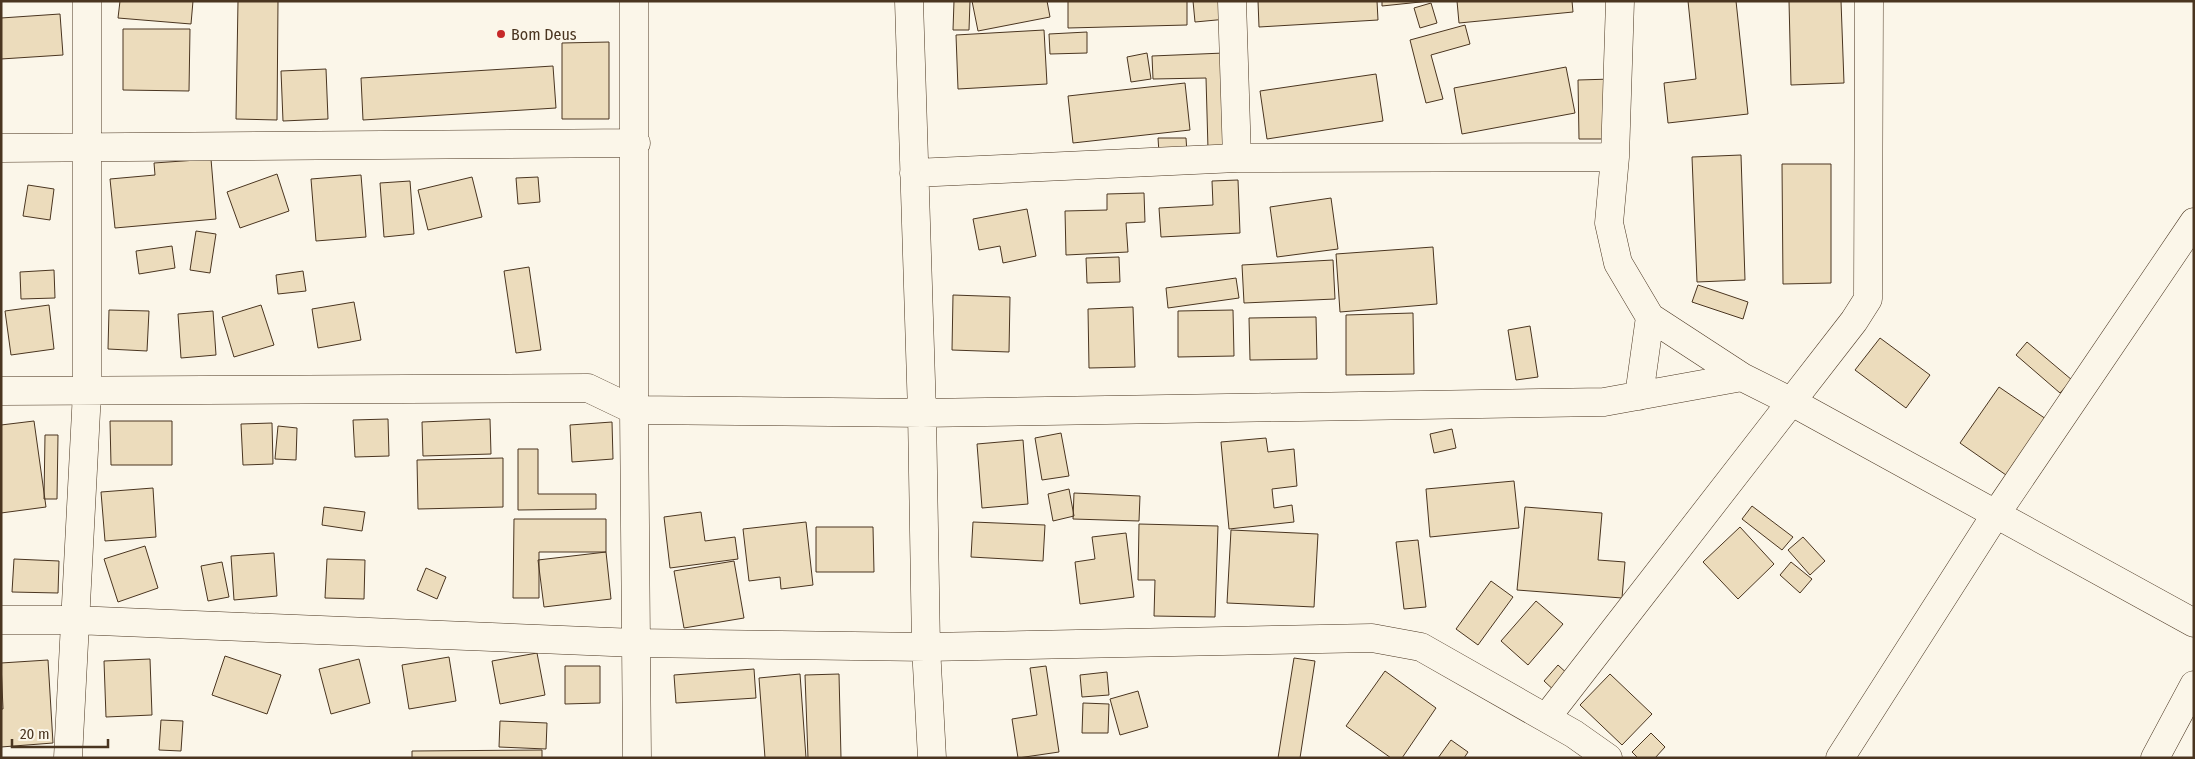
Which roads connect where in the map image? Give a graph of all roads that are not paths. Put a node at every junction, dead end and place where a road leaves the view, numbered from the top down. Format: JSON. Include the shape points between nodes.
{"nodes":[{"id":1,"x":87,"y":1,"type":"edge"},
{"id":2,"x":634,"y":1,"type":"edge"},
{"id":3,"x":909,"y":1,"type":"edge"},
{"id":4,"x":1232,"y":1,"type":"edge"},
{"id":5,"x":1620,"y":1,"type":"edge"},
{"id":6,"x":1869,"y":1,"type":"edge"},
{"id":7,"x":636,"y":144,"type":"junction"},
{"id":8,"x":1,"y":148,"type":"edge"},
{"id":9,"x":87,"y":148,"type":"junction"},
{"id":10,"x":1615,"y":157,"type":"junction"},
{"id":11,"x":1237,"y":158,"type":"junction"},
{"id":12,"x":914,"y":173,"type":"junction"},
{"id":13,"x":2194,"y":222,"type":"edge"},
{"id":14,"x":1650,"y":317,"type":"junction"},
{"id":15,"x":1742,"y":377,"type":"junction"},
{"id":16,"x":1,"y":391,"type":"edge"},
{"id":17,"x":87,"y":392,"type":"junction"},
{"id":18,"x":1639,"y":396,"type":"junction"},
{"id":19,"x":1790,"y":401,"type":"junction"},
{"id":20,"x":634,"y":410,"type":"junction"},
{"id":21,"x":922,"y":412,"type":"junction"},
{"id":22,"x":1996,"y":514,"type":"junction"},
{"id":23,"x":1,"y":620,"type":"edge"},
{"id":24,"x":74,"y":620,"type":"junction"},
{"id":25,"x":2194,"y":624,"type":"edge"},
{"id":26,"x":636,"y":643,"type":"junction"},
{"id":27,"x":926,"y":647,"type":"junction"},
{"id":28,"x":2194,"y":685,"type":"edge"},
{"id":29,"x":1546,"y":718,"type":"junction"},
{"id":30,"x":68,"y":758,"type":"edge"},
{"id":31,"x":637,"y":758,"type":"edge"},
{"id":32,"x":932,"y":758,"type":"edge"},
{"id":33,"x":1608,"y":758,"type":"edge"},
{"id":34,"x":1840,"y":758,"type":"edge"},
{"id":35,"x":2155,"y":758,"type":"edge"}],
"edges":[{"from":1,"to":9,"type":"street"},
{"from":2,"to":7,"type":"street"},
{"from":3,"to":12,"type":"street"},
{"from":4,"to":11,"type":"street"},
{"from":5,"to":10,"type":"street"},
{"from":6,"to":19,"type":"street","via":[[1868,299]]},
{"from":7,"to":9,"type":"street"},
{"from":7,"to":20,"type":"street"},
{"from":8,"to":9,"type":"street"},
{"from":9,"to":17,"type":"street"},
{"from":10,"to":11,"type":"street"},
{"from":10,"to":14,"type":"street","via":[[1609,223],[1618,263]]},
{"from":11,"to":12,"type":"street"},
{"from":12,"to":21,"type":"street"},
{"from":13,"to":22,"type":"street"},
{"from":14,"to":15,"type":"street"},
{"from":14,"to":18,"type":"street"},
{"from":15,"to":18,"type":"street"},
{"from":15,"to":19,"type":"street"},
{"from":16,"to":17,"type":"street"},
{"from":17,"to":20,"type":"street","via":[[588,388]]},
{"from":17,"to":24,"type":"street"},
{"from":18,"to":21,"type":"street","via":[[1604,402],[1511,405]]},
{"from":19,"to":22,"type":"street"},
{"from":19,"to":29,"type":"street"},
{"from":20,"to":21,"type":"street"},
{"from":20,"to":26,"type":"street"},
{"from":21,"to":27,"type":"street"},
{"from":22,"to":25,"type":"street"},
{"from":22,"to":34,"type":"street"},
{"from":23,"to":24,"type":"street"},
{"from":24,"to":26,"type":"street"},
{"from":24,"to":30,"type":"street"},
{"from":26,"to":27,"type":"street"},
{"from":26,"to":31,"type":"street"},
{"from":27,"to":29,"type":"street","via":[[1372,638],[1421,647]]},
{"from":27,"to":32,"type":"street"},
{"from":28,"to":35,"type":"street"},
{"from":29,"to":33,"type":"street"}]}
